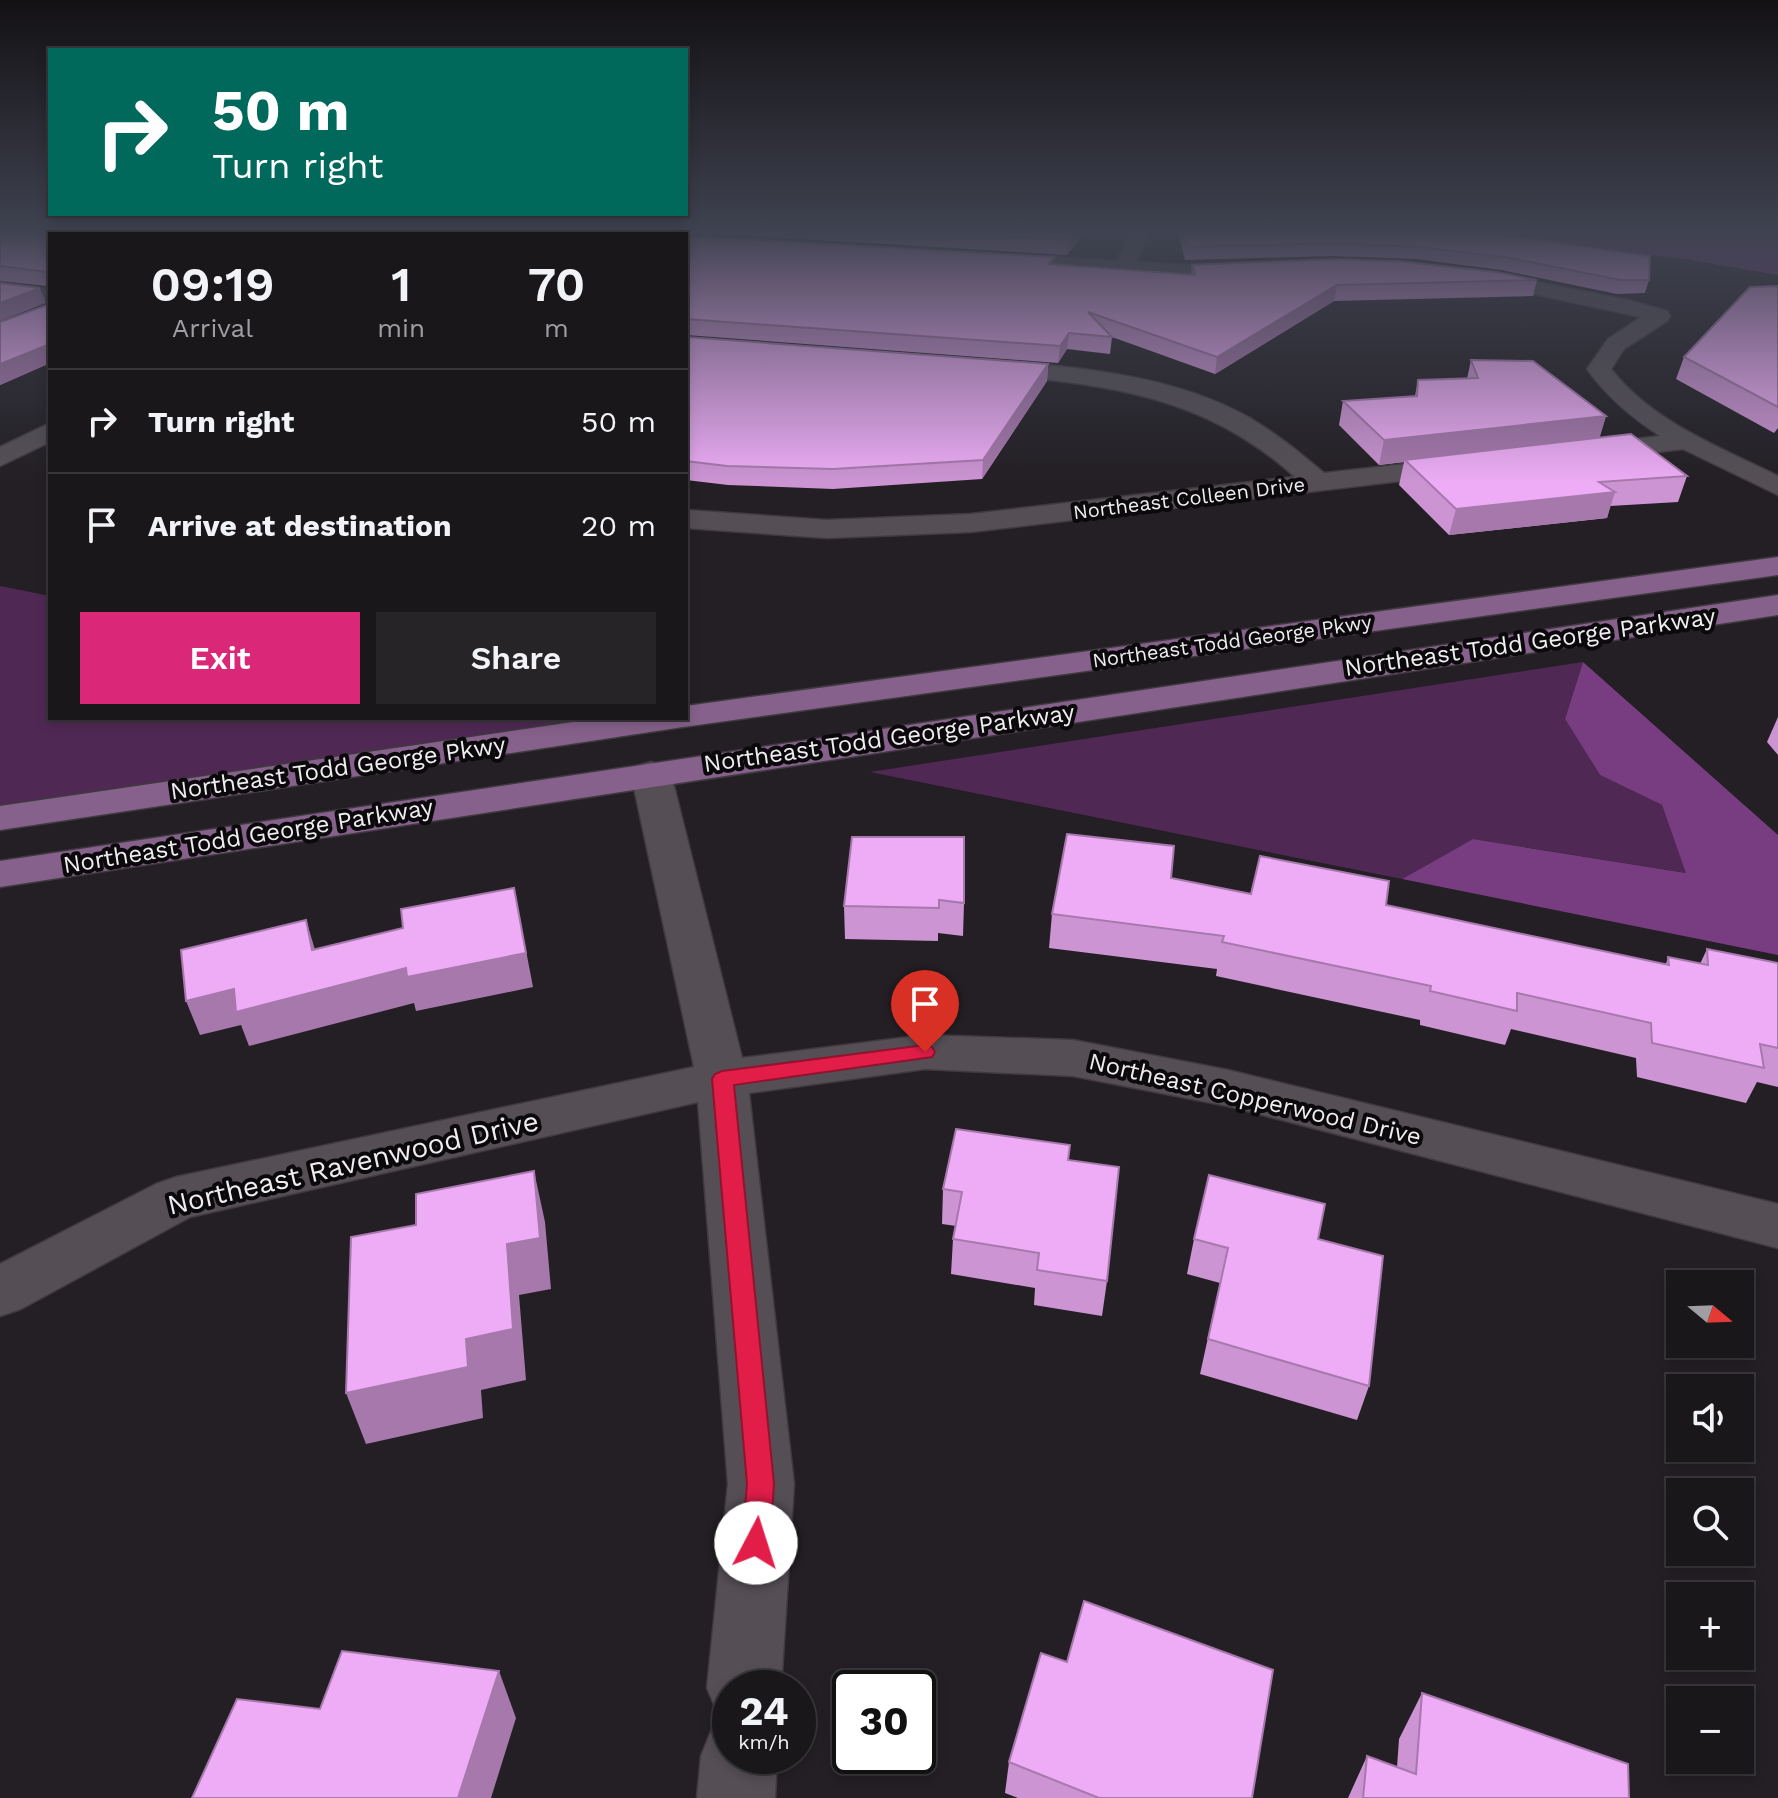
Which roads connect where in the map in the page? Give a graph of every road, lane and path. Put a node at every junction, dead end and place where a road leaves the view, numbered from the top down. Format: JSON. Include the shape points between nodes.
{"nodes":[{"id":1,"x":1651,"y":314,"type":"edge"},
{"id":2,"x":967,"y":365,"type":"edge"},
{"id":3,"x":48,"y":432,"type":"edge"},
{"id":4,"x":1690,"y":440,"type":"junction"},
{"id":5,"x":1566,"y":454,"type":"edge"},
{"id":6,"x":2,"y":456,"type":"edge"},
{"id":7,"x":48,"y":459,"type":"edge"},
{"id":8,"x":1488,"y":463,"type":"edge"},
{"id":9,"x":1318,"y":483,"type":"junction"},
{"id":10,"x":1778,"y":487,"type":"edge"},
{"id":11,"x":688,"y":519,"type":"edge"},
{"id":12,"x":1778,"y":566,"type":"edge"},
{"id":13,"x":1778,"y":605,"type":"edge"},
{"id":14,"x":688,"y":717,"type":"edge"},
{"id":15,"x":662,"y":720,"type":"edge"},
{"id":16,"x":651,"y":774,"type":"junction"},
{"id":17,"x":0,"y":818,"type":"edge"},
{"id":18,"x":0,"y":874,"type":"edge"},
{"id":19,"x":722,"y":1079,"type":"junction"},
{"id":20,"x":1778,"y":1226,"type":"edge"},
{"id":21,"x":0,"y":1292,"type":"edge"},
{"id":22,"x":746,"y":1670,"type":"edge"},
{"id":23,"x":738,"y":1774,"type":"edge"},
{"id":24,"x":736,"y":1798,"type":"edge"}],
"edges":[{"from":1,"to":4,"type":"street","via":[[1659,316],[1614,345],[1599,369],[1611,389]]},
{"from":2,"to":9,"type":"street","via":[[1125,383],[1200,404],[1269,441]]},
{"from":3,"to":6,"type":"street"},
{"from":4,"to":5,"type":"street"},
{"from":4,"to":10,"type":"street"},
{"from":6,"to":7,"type":"street"},
{"from":8,"to":9,"type":"street","name":"Northeast Colleen Drive"},
{"from":9,"to":11,"type":"street","name":"Northeast Colleen Drive","via":[[888,529]]},
{"from":12,"to":14,"type":"main road","name":"Northeast Todd George Pkwy"},
{"from":13,"to":16,"type":"main road","name":"Northeast Todd George Parkway"},
{"from":15,"to":17,"type":"main road","name":"Northeast Todd George Pkwy"},
{"from":16,"to":18,"type":"main road","name":"Northeast Todd George Parkway"},
{"from":16,"to":19,"type":"street"},
{"from":19,"to":20,"type":"street","name":"Northeast Copperwood Drive","via":[[925,1052],[1073,1058],[1228,1088]]},
{"from":19,"to":21,"type":"street","name":"Northeast Ravenwood Drive","via":[[176,1199]]},
{"from":19,"to":22,"type":"street","via":[[761,1484]]},
{"from":23,"to":24,"type":"street"}]}
